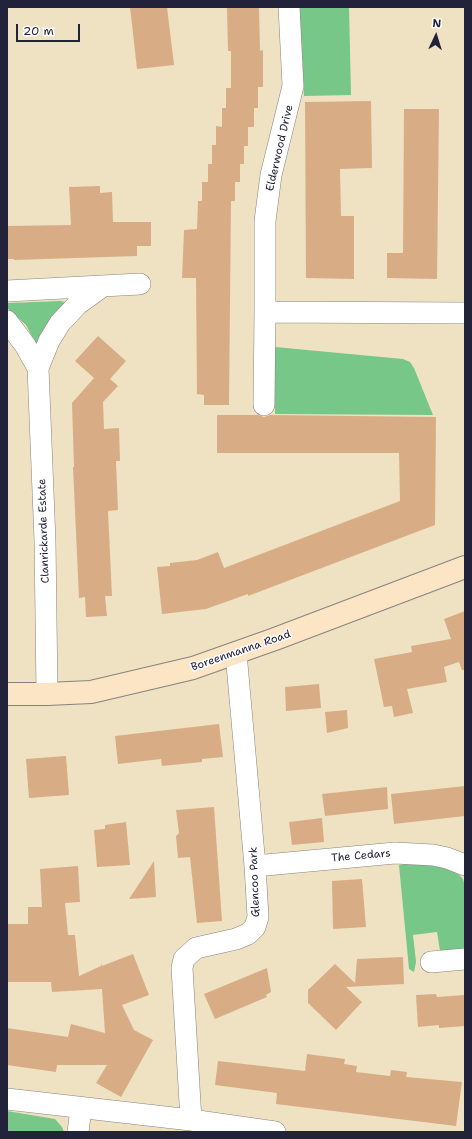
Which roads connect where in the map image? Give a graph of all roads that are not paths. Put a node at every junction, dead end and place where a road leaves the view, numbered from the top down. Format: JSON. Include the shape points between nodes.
{"nodes":[{"id":1,"x":289,"y":7,"type":"edge"},
{"id":2,"x":140,"y":284,"type":"dead end"},
{"id":3,"x":103,"y":286,"type":"junction"},
{"id":4,"x":7,"y":291,"type":"edge"},
{"id":5,"x":265,"y":312,"type":"junction"},
{"id":6,"x":465,"y":313,"type":"edge"},
{"id":7,"x":7,"y":321,"type":"edge"},
{"id":8,"x":38,"y":368,"type":"junction"},
{"id":9,"x":264,"y":405,"type":"dead end"},
{"id":10,"x":465,"y":567,"type":"edge"},
{"id":11,"x":236,"y":653,"type":"junction"},
{"id":12,"x":7,"y":694,"type":"edge"},
{"id":13,"x":47,"y":694,"type":"junction"},
{"id":14,"x":465,"y":865,"type":"edge"},
{"id":15,"x":255,"y":866,"type":"junction"},
{"id":16,"x":465,"y":959,"type":"edge"},
{"id":17,"x":431,"y":962,"type":"dead end"},
{"id":18,"x":7,"y":1099,"type":"edge"},
{"id":19,"x":81,"y":1108,"type":"junction"},
{"id":20,"x":191,"y":1120,"type":"junction"},
{"id":21,"x":78,"y":1132,"type":"edge"},
{"id":22,"x":275,"y":1132,"type":"edge"}],
"edges":[{"from":1,"to":5,"type":"street","name":"Elderwood Drive","via":[[293,86],[271,175],[266,214]]},
{"from":2,"to":3,"type":"street"},
{"from":3,"to":4,"type":"street"},
{"from":3,"to":8,"type":"street","name":"Clanrickarde Estate","via":[[78,304],[60,323]]},
{"from":5,"to":6,"type":"street"},
{"from":5,"to":9,"type":"street","name":"Elderwood Drive"},
{"from":7,"to":8,"type":"street","name":"Clanrickarde Estate"},
{"from":8,"to":13,"type":"street","name":"Clanrickarde Estate","via":[[45,548]]},
{"from":10,"to":11,"type":"main road","name":"Boreenmanna Road"},
{"from":11,"to":13,"type":"main road","name":"Boreenmanna Road","via":[[193,668],[115,687],[91,692]]},
{"from":11,"to":15,"type":"street","name":"Glencoo Park"},
{"from":12,"to":13,"type":"main road","name":"Boreenmanna Road"},
{"from":14,"to":15,"type":"street","name":"The Cedars","via":[[433,855],[395,853]]},
{"from":15,"to":20,"type":"street","name":"Glencoo Park","via":[[258,917],[255,927],[248,934],[236,939],[192,951],[184,959],[182,968]]},
{"from":16,"to":17,"type":"street"},
{"from":18,"to":19,"type":"street"},
{"from":19,"to":20,"type":"street"},
{"from":19,"to":21,"type":"street"},
{"from":20,"to":22,"type":"street"}]}
